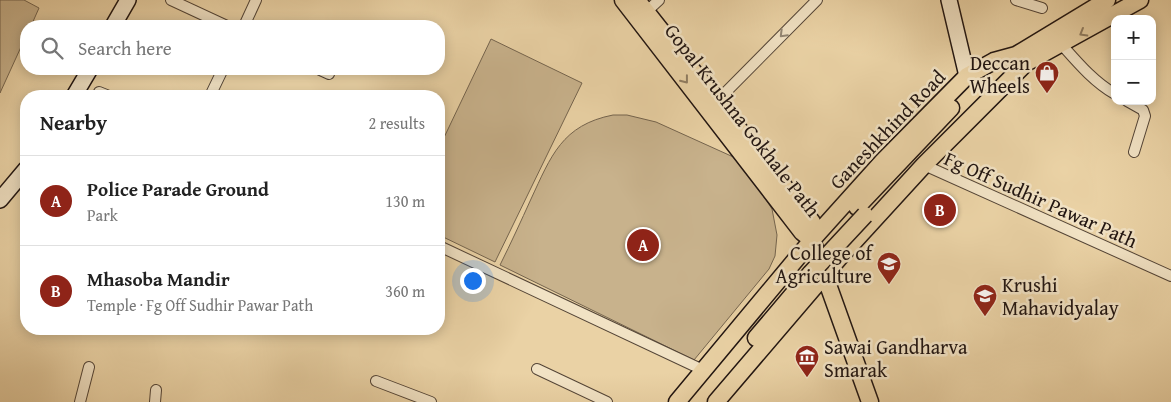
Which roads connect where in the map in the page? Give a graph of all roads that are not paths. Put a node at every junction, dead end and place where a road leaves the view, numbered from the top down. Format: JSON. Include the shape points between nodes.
{"nodes":[{"id":1,"x":128,"y":0,"type":"edge"},
{"id":2,"x":171,"y":0,"type":"edge"},
{"id":3,"x":256,"y":0,"type":"edge"},
{"id":4,"x":623,"y":0,"type":"edge"},
{"id":5,"x":659,"y":0,"type":"edge"},
{"id":6,"x":818,"y":0,"type":"edge"},
{"id":7,"x":949,"y":0,"type":"edge"},
{"id":8,"x":1016,"y":0,"type":"edge"},
{"id":9,"x":1107,"y":0,"type":"edge"},
{"id":10,"x":1140,"y":0,"type":"edge"},
{"id":11,"x":641,"y":6,"type":"edge"},
{"id":12,"x":1042,"y":8,"type":"dead end"},
{"id":13,"x":116,"y":20,"type":"edge"},
{"id":14,"x":214,"y":20,"type":"edge"},
{"id":15,"x":247,"y":20,"type":"edge"},
{"id":16,"x":1062,"y":45,"type":"junction"},
{"id":17,"x":1020,"y":59,"type":"junction"},
{"id":18,"x":86,"y":75,"type":"edge"},
{"id":19,"x":220,"y":75,"type":"edge"},
{"id":20,"x":966,"y":76,"type":"junction"},
{"id":21,"x":78,"y":90,"type":"edge"},
{"id":22,"x":213,"y":90,"type":"edge"},
{"id":23,"x":1111,"y":92,"type":"edge"},
{"id":24,"x":716,"y":101,"type":"junction"},
{"id":25,"x":1134,"y":105,"type":"edge"},
{"id":26,"x":1134,"y":152,"type":"dead end"},
{"id":27,"x":924,"y":166,"type":"junction"},
{"id":28,"x":20,"y":176,"type":"edge"},
{"id":29,"x":0,"y":200,"type":"edge"},
{"id":30,"x":859,"y":212,"type":"junction"},
{"id":31,"x":812,"y":240,"type":"junction"},
{"id":32,"x":445,"y":249,"type":"edge"},
{"id":33,"x":813,"y":270,"type":"junction"},
{"id":34,"x":1171,"y":276,"type":"edge"},
{"id":35,"x":89,"y":367,"type":"dead end"},
{"id":36,"x":537,"y":369,"type":"dead end"},
{"id":37,"x":703,"y":370,"type":"junction"},
{"id":38,"x":376,"y":381,"type":"dead end"},
{"id":39,"x":156,"y":390,"type":"dead end"},
{"id":40,"x":80,"y":402,"type":"edge"},
{"id":41,"x":155,"y":402,"type":"edge"},
{"id":42,"x":431,"y":402,"type":"edge"},
{"id":43,"x":607,"y":402,"type":"edge"},
{"id":44,"x":677,"y":402,"type":"edge"},
{"id":45,"x":688,"y":402,"type":"edge"},
{"id":46,"x":702,"y":402,"type":"edge"},
{"id":47,"x":716,"y":402,"type":"edge"},
{"id":48,"x":870,"y":402,"type":"edge"}],
"edges":[{"from":1,"to":13,"type":"street"},
{"from":2,"to":14,"type":"street"},
{"from":3,"to":15,"type":"street"},
{"from":4,"to":31,"type":"main road","name":"Gopal Krushna Gokhale Path","one_way":true,"via":[[802,232]]},
{"from":5,"to":11,"type":"street"},
{"from":6,"to":24,"type":"street","one_way":true},
{"from":7,"to":20,"type":"street"},
{"from":8,"to":12,"type":"street"},
{"from":9,"to":17,"type":"main road","name":"Ganeshkhind Road"},
{"from":10,"to":16,"type":"main road","name":"Ganeshkhind Road","one_way":true},
{"from":11,"to":24,"type":"main road","name":"Gopal Krushna Gokhale Path"},
{"from":16,"to":17,"type":"main road","name":"Ganeshkhind Road"},
{"from":16,"to":23,"type":"street","via":[[1079,65]]},
{"from":17,"to":20,"type":"main road","name":"Ganeshkhind Road","via":[[994,61]]},
{"from":17,"to":27,"type":"main road","name":"Ganeshkhind Road"},
{"from":17,"to":30,"type":"main road","via":[[979,79]]},
{"from":18,"to":21,"type":"street"},
{"from":19,"to":22,"type":"street"},
{"from":20,"to":30,"type":"main road","name":"Ganeshkhind Road","via":[[883,161]]},
{"from":24,"to":31,"type":"main road","name":"Gopal Krushna Gokhale Path","via":[[812,222]]},
{"from":25,"to":26,"type":"street","via":[[1143,110],[1144,116]]},
{"from":27,"to":30,"type":"main road","name":"Ganeshkhind Road"},
{"from":27,"to":34,"type":"street","name":"Fg Off Sudhir Pawar Path"},
{"from":28,"to":29,"type":"street"},
{"from":30,"to":31,"type":"main road","name":"Ganeshkhind Road"},
{"from":30,"to":33,"type":"main road"},
{"from":30,"to":33,"type":"main road","name":"Ganeshkhind Road"},
{"from":31,"to":33,"type":"main road"},
{"from":31,"to":37,"type":"main road","name":"Ganeshkhind Road"},
{"from":32,"to":37,"type":"street"},
{"from":33,"to":45,"type":"main road"},
{"from":33,"to":46,"type":"main road"},
{"from":33,"to":47,"type":"main road","name":"Ganeshkhind Road"},
{"from":33,"to":48,"type":"main road"},
{"from":35,"to":40,"type":"street"},
{"from":36,"to":43,"type":"street"},
{"from":37,"to":44,"type":"main road","name":"Ganeshkhind Road"},
{"from":38,"to":42,"type":"street"},
{"from":39,"to":41,"type":"street"}]}
